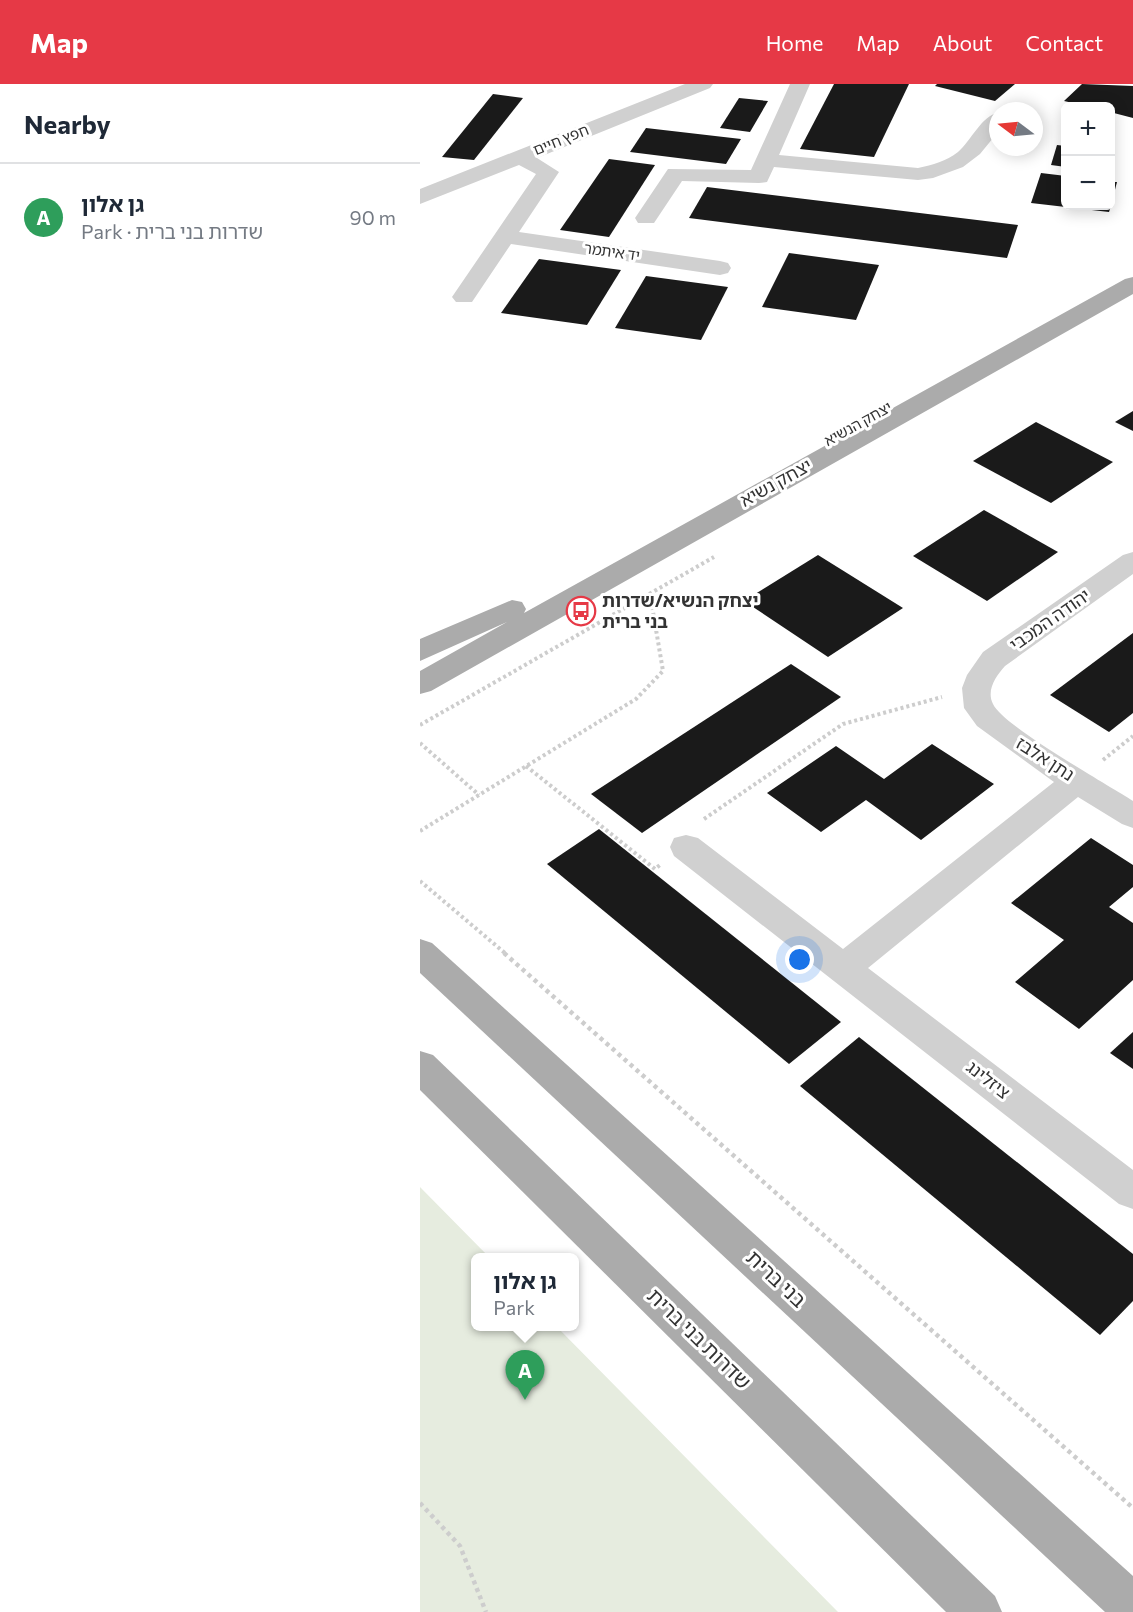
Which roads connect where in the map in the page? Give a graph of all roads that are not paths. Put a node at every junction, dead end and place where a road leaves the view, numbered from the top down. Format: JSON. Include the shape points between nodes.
{"nodes":[{"id":1,"x":703,"y":84,"type":"edge"},
{"id":2,"x":800,"y":84,"type":"edge"},
{"id":3,"x":989,"y":130,"type":"edge"},
{"id":4,"x":519,"y":157,"type":"junction"},
{"id":5,"x":768,"y":160,"type":"junction"},
{"id":6,"x":420,"y":196,"type":"edge"},
{"id":7,"x":646,"y":218,"type":"dead end"},
{"id":8,"x":504,"y":237,"type":"junction"},
{"id":9,"x":720,"y":268,"type":"dead end"},
{"id":10,"x":1133,"y":271,"type":"edge"},
{"id":11,"x":1133,"y":284,"type":"edge"},
{"id":12,"x":464,"y":297,"type":"dead end"},
{"id":13,"x":1133,"y":561,"type":"edge"},
{"id":14,"x":420,"y":651,"type":"edge"},
{"id":15,"x":420,"y":684,"type":"edge"},
{"id":16,"x":977,"y":687,"type":"joint"},
{"id":17,"x":1077,"y":780,"type":"junction"},
{"id":18,"x":1133,"y":816,"type":"edge"},
{"id":19,"x":686,"y":847,"type":"road end"},
{"id":20,"x":420,"y":952,"type":"edge"},
{"id":21,"x":843,"y":968,"type":"junction"},
{"id":22,"x":420,"y":1066,"type":"edge"},
{"id":23,"x":1133,"y":1192,"type":"edge"},
{"id":24,"x":1133,"y":1607,"type":"edge"},
{"id":25,"x":979,"y":1612,"type":"edge"}],
"edges":[{"from":1,"to":4,"type":"street","name":"חפץ חיים"},
{"from":2,"to":5,"type":"street"},
{"from":3,"to":5,"type":"street","via":[[956,165],[935,172],[918,174]]},
{"from":4,"to":6,"type":"street","name":"חפץ חיים"},
{"from":4,"to":8,"type":"street","via":[[548,172]]},
{"from":5,"to":7,"type":"street","via":[[759,177],[676,174]]},
{"from":8,"to":9,"type":"street","name":"יד איתמר"},
{"from":8,"to":12,"type":"street"},
{"from":10,"to":14,"type":"main road","name":"יצחק הנשיא","via":[[573,582]]},
{"from":11,"to":15,"type":"main road","name":"יצחק נשיא"},
{"from":13,"to":16,"type":"street","name":"יהודה המכבי","via":[[994,659],[981,673]]},
{"from":16,"to":17,"type":"street","name":"נתן אלבז","via":[[979,708],[998,728]]},
{"from":17,"to":18,"type":"street","name":"נתן אלבז"},
{"from":17,"to":21,"type":"street"},
{"from":19,"to":21,"type":"street","name":"ציזלינג"},
{"from":20,"to":24,"type":"main road","name":"בני ברית"},
{"from":21,"to":23,"type":"street","name":"ציזלינג"},
{"from":22,"to":25,"type":"main road","name":"שדרות בני ברית"}]}
